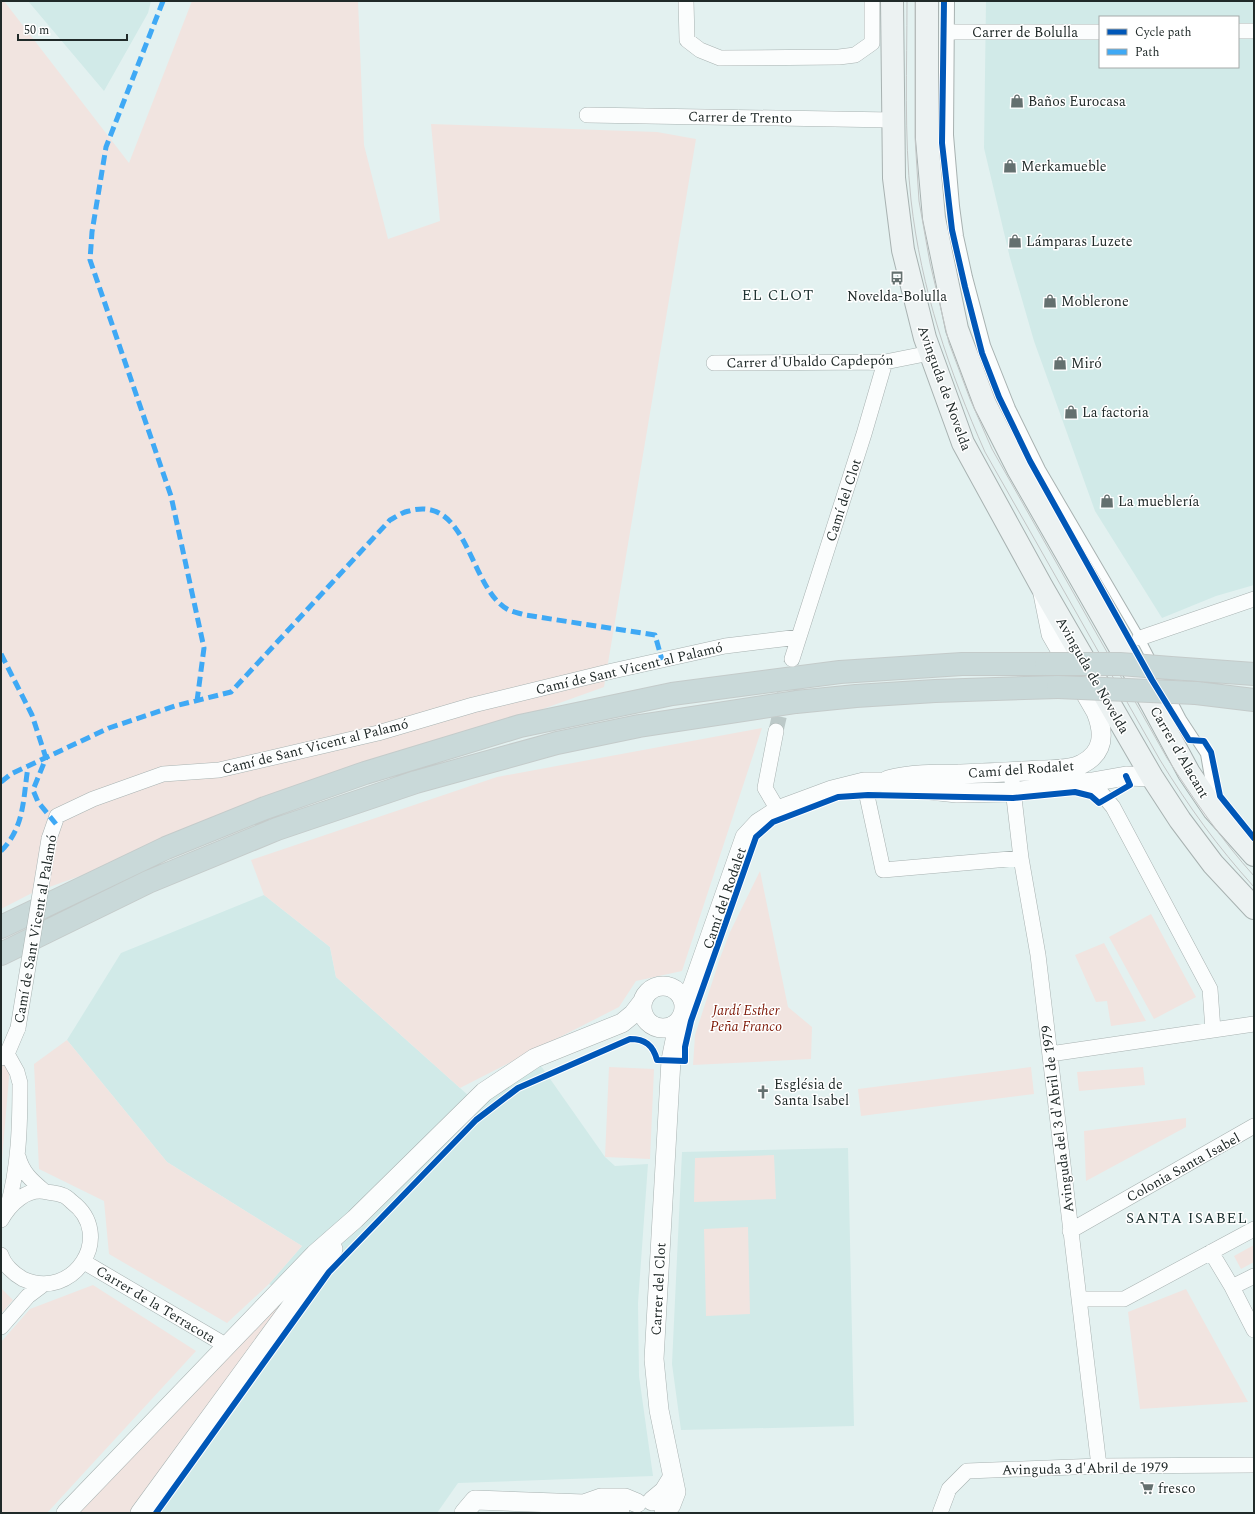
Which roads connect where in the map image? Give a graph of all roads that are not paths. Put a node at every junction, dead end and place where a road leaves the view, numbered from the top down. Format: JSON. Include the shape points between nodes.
{"nodes":[{"id":1,"x":686,"y":1,"type":"edge"},
{"id":2,"x":872,"y":1,"type":"edge"},
{"id":3,"x":892,"y":1,"type":"edge"},
{"id":4,"x":927,"y":1,"type":"edge"},
{"id":5,"x":950,"y":1,"type":"edge"},
{"id":6,"x":1239,"y":31,"type":"edge"},
{"id":7,"x":1254,"y":31,"type":"edge"},
{"id":8,"x":950,"y":32,"type":"junction"},
{"id":9,"x":1099,"y":32,"type":"edge"},
{"id":10,"x":587,"y":115,"type":"dead end"},
{"id":11,"x":892,"y":120,"type":"junction"},
{"id":12,"x":930,"y":354,"type":"junction"},
{"id":13,"x":885,"y":362,"type":"junction"},
{"id":14,"x":714,"y":363,"type":"dead end"},
{"id":15,"x":1042,"y":587,"type":"junction"},
{"id":16,"x":1254,"y":599,"type":"edge"},
{"id":17,"x":798,"y":637,"type":"junction"},
{"id":18,"x":1140,"y":638,"type":"junction"},
{"id":19,"x":792,"y":659,"type":"tunnel mouth"},
{"id":20,"x":1254,"y":674,"type":"edge"},
{"id":21,"x":1254,"y":700,"type":"edge"},
{"id":22,"x":776,"y":731,"type":"tunnel mouth"},
{"id":23,"x":1011,"y":772,"type":"junction"},
{"id":24,"x":1152,"y":777,"type":"junction"},
{"id":25,"x":872,"y":782,"type":"junction"},
{"id":26,"x":1092,"y":782,"type":"junction"},
{"id":27,"x":1013,"y":792,"type":"junction"},
{"id":28,"x":778,"y":810,"type":"junction"},
{"id":29,"x":1214,"y":810,"type":"junction"},
{"id":30,"x":1254,"y":855,"type":"edge"},
{"id":31,"x":1021,"y":858,"type":"junction"},
{"id":32,"x":1254,"y":908,"type":"edge"},
{"id":33,"x":1,"y":926,"type":"edge"},
{"id":34,"x":1,"y":954,"type":"edge"},
{"id":35,"x":700,"y":965,"type":"junction"},
{"id":36,"x":667,"y":986,"type":"junction"},
{"id":37,"x":643,"y":1000,"type":"junction"},
{"id":38,"x":681,"y":1013,"type":"junction"},
{"id":39,"x":622,"y":1023,"type":"junction"},
{"id":40,"x":1254,"y":1024,"type":"edge"},
{"id":41,"x":652,"y":1025,"type":"junction"},
{"id":42,"x":1213,"y":1030,"type":"junction"},
{"id":43,"x":1050,"y":1054,"type":"junction"},
{"id":44,"x":4,"y":1056,"type":"edge"},
{"id":45,"x":671,"y":1060,"type":"junction"},
{"id":46,"x":1254,"y":1126,"type":"edge"},
{"id":47,"x":18,"y":1156,"type":"junction"},
{"id":48,"x":44,"y":1191,"type":"junction"},
{"id":49,"x":4,"y":1214,"type":"edge"},
{"id":50,"x":355,"y":1219,"type":"junction"},
{"id":51,"x":1254,"y":1229,"type":"edge"},
{"id":52,"x":1070,"y":1231,"type":"junction"},
{"id":53,"x":1211,"y":1252,"type":"junction"},
{"id":54,"x":1,"y":1255,"type":"edge"},
{"id":55,"x":84,"y":1262,"type":"junction"},
{"id":56,"x":1254,"y":1276,"type":"edge"},
{"id":57,"x":44,"y":1284,"type":"junction"},
{"id":58,"x":1232,"y":1287,"type":"junction"},
{"id":59,"x":1080,"y":1299,"type":"junction"},
{"id":60,"x":1,"y":1327,"type":"edge"},
{"id":61,"x":1254,"y":1330,"type":"edge"},
{"id":62,"x":227,"y":1346,"type":"junction"},
{"id":63,"x":1254,"y":1465,"type":"edge"},
{"id":64,"x":1099,"y":1466,"type":"junction"},
{"id":65,"x":674,"y":1485,"type":"junction"},
{"id":66,"x":510,"y":1507,"type":"edge"},
{"id":67,"x":597,"y":1508,"type":"edge"},
{"id":68,"x":655,"y":1509,"type":"edge"},
{"id":69,"x":66,"y":1513,"type":"edge"},
{"id":70,"x":140,"y":1513,"type":"edge"},
{"id":71,"x":464,"y":1513,"type":"edge"},
{"id":72,"x":620,"y":1513,"type":"edge"},
{"id":73,"x":940,"y":1513,"type":"edge"}],
"edges":[{"from":1,"to":2,"type":"street","via":[[687,40],[700,50],[720,58],[855,55],[872,43]]},
{"from":3,"to":11,"type":"main road","name":"Avinguda de Novelda"},
{"from":4,"to":29,"type":"main road","name":"Carrer d'Alacant","via":[[927,139],[934,218],[957,329],[985,404],[1015,463],[1189,773]]},
{"from":5,"to":8,"type":"lane"},
{"from":6,"to":7,"type":"street"},
{"from":8,"to":9,"type":"street","name":"Carrer de Bolulla"},
{"from":8,"to":18,"type":"lane","via":[[949,135],[955,206],[966,270],[986,345],[1011,408],[1041,469]]},
{"from":10,"to":11,"type":"street","name":"Carrer de Trento"},
{"from":11,"to":12,"type":"main road","name":"Avinguda de Novelda","via":[[894,178],[903,250]]},
{"from":12,"to":13,"type":"street","name":"Carrer d'Ubaldo Capdepón"},
{"from":12,"to":15,"type":"main road","name":"Avinguda de Novelda","via":[[963,443]]},
{"from":13,"to":14,"type":"street","name":"Carrer d'Ubaldo Capdepón"},
{"from":13,"to":17,"type":"street","name":"Camí del Clot"},
{"from":15,"to":23,"type":"street","name":"Camí del Rodalet","via":[[1051,634],[1096,712],[1101,725],[1101,740],[1096,754],[1076,767]]},
{"from":15,"to":24,"type":"main road","name":"Avinguda de Novelda"},
{"from":16,"to":18,"type":"street"},
{"from":17,"to":19,"type":"street"},
{"from":17,"to":44,"type":"street","name":"Camí de Sant Vicent al Palamó","bridge":true,"via":[[725,646],[608,672],[473,705],[378,733],[219,770],[163,774],[93,799],[57,816],[49,839],[18,1028]]},
{"from":18,"to":29,"type":"lane","via":[[1182,719],[1205,754]]},
{"from":20,"to":33,"type":"highway","bridge":true,"via":[[1120,664],[962,664],[840,672],[672,694],[520,726],[365,772],[265,808],[166,848]]},
{"from":21,"to":34,"type":"highway","bridge":true,"via":[[1196,693],[1058,687],[935,691],[796,702],[646,725],[557,743],[416,782],[277,829],[148,882]]},
{"from":22,"to":28,"type":"street","via":[[765,788]]},
{"from":23,"to":25,"type":"street","name":"Camí del Rodalet","via":[[906,776]]},
{"from":23,"to":27,"type":"street","name":"Avinguda del 3 d'Abril de 1979"},
{"from":24,"to":26,"type":"street","name":"Camí del Rodalet","via":[[1126,776]]},
{"from":24,"to":32,"type":"main road","via":[[1213,864]]},
{"from":25,"to":27,"type":"street","name":"Camí del Rodalet","via":[[957,793]]},
{"from":25,"to":28,"type":"street","name":"Camí del Rodalet","via":[[832,790]]},
{"from":25,"to":31,"type":"street","via":[[883,870]]},
{"from":26,"to":27,"type":"street","name":"Camí del Rodalet"},
{"from":26,"to":42,"type":"street","via":[[1113,807],[1210,989]]},
{"from":27,"to":31,"type":"street","name":"Avinguda del 3 d'Abril de 1979"},
{"from":28,"to":35,"type":"street","name":"Camí del Rodalet","via":[[758,823],[745,838]]},
{"from":29,"to":30,"type":"main road","name":"Carrer d'Alacant"},
{"from":31,"to":43,"type":"street","name":"Avinguda del 3 d'Abril de 1979","via":[[1038,955]]},
{"from":35,"to":36,"type":"street","name":"Camí del Rodalet","via":[[686,977]]},
{"from":35,"to":38,"type":"street","name":"Camí del Rodalet"},
{"from":36,"to":37,"type":"street","via":[[652,989]]},
{"from":36,"to":38,"type":"street","via":[[681,996]]},
{"from":37,"to":39,"type":"street","via":[[633,1014]]},
{"from":37,"to":41,"type":"street","via":[[643,1013]]},
{"from":38,"to":41,"type":"street","via":[[672,1026],[663,1028]]},
{"from":38,"to":45,"type":"street","name":"Carrer del Clot"},
{"from":39,"to":41,"type":"street"},
{"from":39,"to":50,"type":"street","via":[[535,1058],[484,1092]]},
{"from":40,"to":42,"type":"street"},
{"from":41,"to":45,"type":"street","name":"Carrer del Clot","via":[[664,1041]]},
{"from":42,"to":43,"type":"street"},
{"from":43,"to":52,"type":"street","name":"Avinguda del 3 d'Abril de 1979"},
{"from":44,"to":47,"type":"street","via":[[17,1072],[20,1083]]},
{"from":45,"to":65,"type":"street","name":"Carrer del Clot","via":[[654,1359],[660,1410]]},
{"from":46,"to":52,"type":"street","name":"Colonia Santa Isabel"},
{"from":47,"to":48,"type":"street","via":[[20,1166]]},
{"from":47,"to":49,"type":"street","via":[[13,1190]]},
{"from":48,"to":49,"type":"street","via":[[24,1196]]},
{"from":48,"to":55,"type":"street","via":[[64,1195],[79,1207],[89,1224],[91,1243]]},
{"from":50,"to":62,"type":"street","via":[[315,1254]]},
{"from":50,"to":70,"type":"street"},
{"from":51,"to":53,"type":"street"},
{"from":52,"to":59,"type":"street","name":"Avinguda del 3 d'Abril de 1979"},
{"from":53,"to":58,"type":"street"},
{"from":53,"to":59,"type":"street","via":[[1124,1299]]},
{"from":54,"to":57,"type":"street","via":[[9,1268],[19,1277]]},
{"from":55,"to":57,"type":"street","via":[[74,1274],[60,1282]]},
{"from":55,"to":62,"type":"street","name":"Carrer de la Terracota"},
{"from":56,"to":58,"type":"street"},
{"from":57,"to":60,"type":"street","via":[[28,1296]]},
{"from":58,"to":61,"type":"street"},
{"from":59,"to":64,"type":"street","name":"Avinguda del 3 d'Abril de 1979"},
{"from":62,"to":69,"type":"street"},
{"from":63,"to":64,"type":"street","name":"Avinguda 3 d'Abril de 1979"},
{"from":64,"to":73,"type":"street","name":"Avinguda 3 d'Abril de 1979","via":[[967,1471],[949,1489]]},
{"from":65,"to":68,"type":"street","name":"Carrer del Clot"},
{"from":65,"to":68,"type":"street","via":[[664,1491]]},
{"from":66,"to":67,"type":"street"},
{"from":66,"to":71,"type":"street","via":[[475,1500]]},
{"from":67,"to":68,"type":"street","via":[[600,1498],[625,1498]]},
{"from":67,"to":72,"type":"street"}]}
